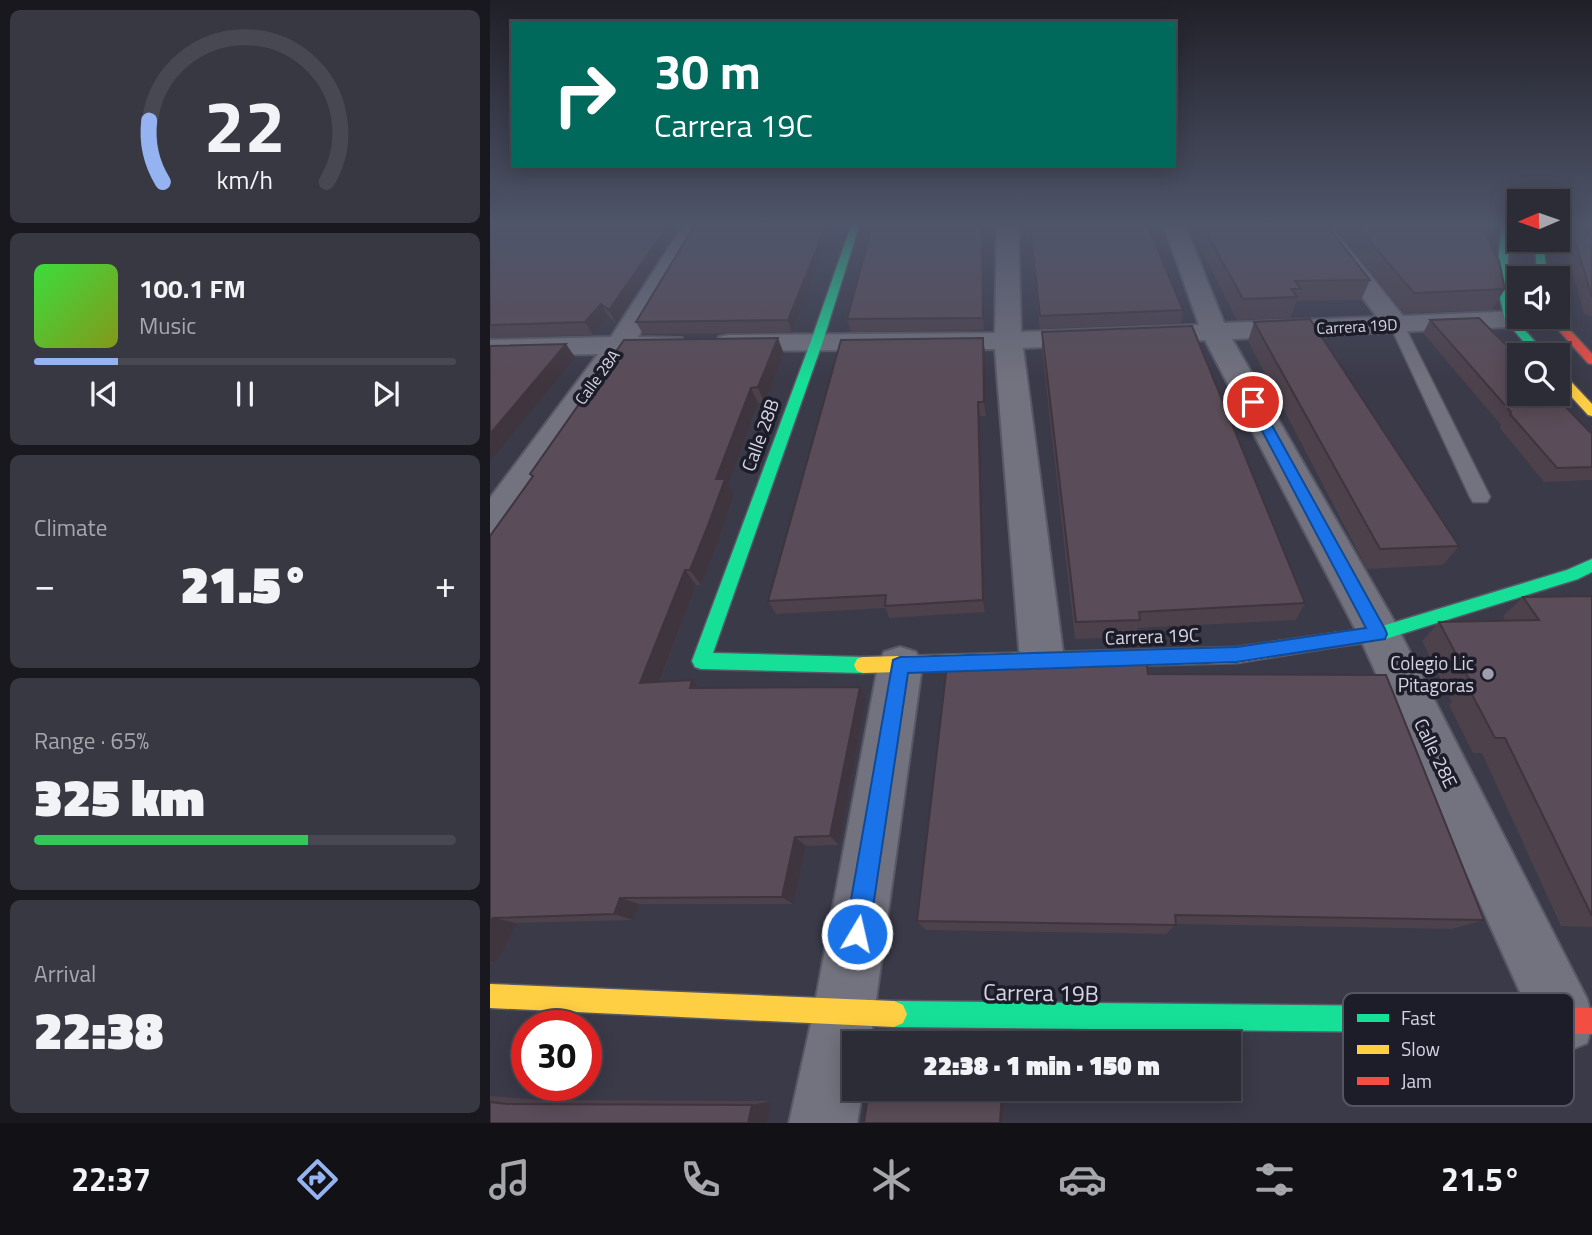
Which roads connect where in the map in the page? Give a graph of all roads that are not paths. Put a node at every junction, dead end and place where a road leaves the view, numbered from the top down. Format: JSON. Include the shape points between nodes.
{"nodes":[{"id":1,"x":663,"y":275,"type":"edge"},
{"id":2,"x":839,"y":275,"type":"edge"},
{"id":3,"x":1007,"y":275,"type":"edge"},
{"id":4,"x":1193,"y":275,"type":"edge"},
{"id":5,"x":1358,"y":275,"type":"edge"},
{"id":6,"x":1502,"y":275,"type":"edge"},
{"id":7,"x":1507,"y":307,"type":"edge"},
{"id":8,"x":1507,"y":320,"type":"edge"},
{"id":9,"x":1397,"y":325,"type":"junction"},
{"id":10,"x":1518,"y":329,"type":"edge"},
{"id":11,"x":1563,"y":329,"type":"edge"},
{"id":12,"x":1215,"y":333,"type":"junction"},
{"id":13,"x":817,"y":341,"type":"junction"},
{"id":14,"x":1008,"y":341,"type":"junction"},
{"id":15,"x":1530,"y":343,"type":"edge"},
{"id":16,"x":619,"y":345,"type":"junction"},
{"id":17,"x":490,"y":348,"type":"edge"},
{"id":18,"x":1592,"y":361,"type":"edge"},
{"id":19,"x":1570,"y":388,"type":"edge"},
{"id":20,"x":1592,"y":411,"type":"edge"},
{"id":21,"x":1480,"y":497,"type":"dead end"},
{"id":22,"x":490,"y":525,"type":"edge"},
{"id":23,"x":1592,"y":565,"type":"edge"},
{"id":24,"x":1378,"y":634,"type":"junction"},
{"id":25,"x":1042,"y":660,"type":"junction"},
{"id":26,"x":701,"y":661,"type":"joint"},
{"id":27,"x":900,"y":666,"type":"junction"},
{"id":28,"x":1564,"y":993,"type":"edge"},
{"id":29,"x":490,"y":996,"type":"edge"},
{"id":30,"x":844,"y":1014,"type":"junction"},
{"id":31,"x":1343,"y":1019,"type":"edge"},
{"id":32,"x":822,"y":1123,"type":"edge"}],
"edges":[{"from":1,"to":16,"type":"street","name":"Calle 28A"},
{"from":2,"to":13,"type":"street","name":"Calle 28B"},
{"from":3,"to":14,"type":"street"},
{"from":4,"to":12,"type":"street","name":"Calle 28E"},
{"from":5,"to":9,"type":"street"},
{"from":6,"to":7,"type":"street"},
{"from":8,"to":9,"type":"street","name":"Carrera 19D"},
{"from":9,"to":12,"type":"street","name":"Carrera 19D"},
{"from":9,"to":21,"type":"lane"},
{"from":10,"to":15,"type":"street"},
{"from":11,"to":18,"type":"street"},
{"from":12,"to":14,"type":"street","name":"Carrera 19D"},
{"from":12,"to":24,"type":"street","name":"Calle 28E"},
{"from":13,"to":14,"type":"street","name":"Carrera 19D"},
{"from":13,"to":16,"type":"street","name":"Carrera 19D"},
{"from":13,"to":26,"type":"street","name":"Calle 28B"},
{"from":14,"to":25,"type":"street"},
{"from":16,"to":17,"type":"street","name":"Carrera 19D"},
{"from":16,"to":22,"type":"street","name":"Calle 28A"},
{"from":19,"to":20,"type":"street"},
{"from":23,"to":24,"type":"street","name":"Carrera 19C"},
{"from":24,"to":25,"type":"street","name":"Carrera 19C","via":[[1237,654]]},
{"from":24,"to":28,"type":"street","name":"Calle 28E"},
{"from":25,"to":27,"type":"street","name":"Carrera 19C"},
{"from":26,"to":27,"type":"street","name":"Carrera 19C"},
{"from":27,"to":30,"type":"street"},
{"from":29,"to":30,"type":"street","name":"Carrera 19B"},
{"from":30,"to":31,"type":"street","name":"Carrera 19B"},
{"from":30,"to":32,"type":"street"}]}
